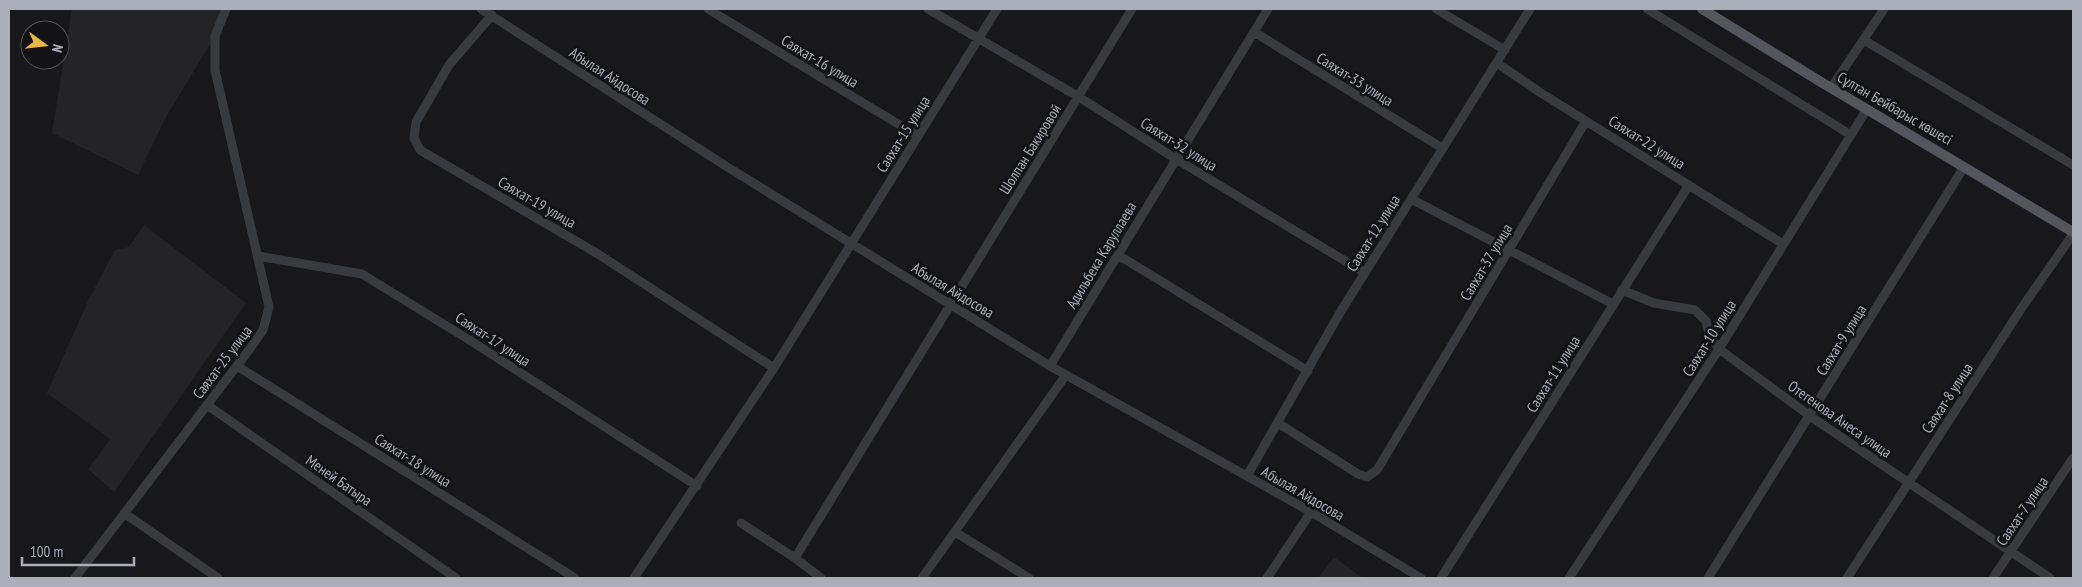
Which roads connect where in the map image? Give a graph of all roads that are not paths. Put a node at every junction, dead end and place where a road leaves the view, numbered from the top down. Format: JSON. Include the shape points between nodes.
{"nodes":[{"id":1,"x":226,"y":9,"type":"edge"},
{"id":2,"x":482,"y":9,"type":"edge"},
{"id":3,"x":708,"y":9,"type":"edge"},
{"id":4,"x":928,"y":9,"type":"edge"},
{"id":5,"x":997,"y":9,"type":"edge"},
{"id":6,"x":1132,"y":9,"type":"edge"},
{"id":7,"x":1268,"y":9,"type":"edge"},
{"id":8,"x":1436,"y":9,"type":"edge"},
{"id":9,"x":1530,"y":9,"type":"edge"},
{"id":10,"x":1647,"y":9,"type":"edge"},
{"id":11,"x":1702,"y":9,"type":"edge"},
{"id":12,"x":1884,"y":9,"type":"edge"},
{"id":13,"x":1716,"y":12,"type":"edge"},
{"id":14,"x":492,"y":15,"type":"junction"},
{"id":15,"x":1254,"y":32,"type":"junction"},
{"id":16,"x":978,"y":39,"type":"junction"},
{"id":17,"x":1864,"y":40,"type":"junction"},
{"id":18,"x":1505,"y":50,"type":"junction"},
{"id":19,"x":1496,"y":63,"type":"junction"},
{"id":20,"x":1830,"y":88,"type":"junction"},
{"id":21,"x":1078,"y":97,"type":"junction"},
{"id":22,"x":1867,"y":110,"type":"junction"},
{"id":23,"x":1586,"y":120,"type":"junction"},
{"id":24,"x":1851,"y":135,"type":"junction"},
{"id":25,"x":918,"y":136,"type":"junction"},
{"id":26,"x":1442,"y":148,"type":"junction"},
{"id":27,"x":1176,"y":159,"type":"junction"},
{"id":28,"x":2073,"y":165,"type":"edge"},
{"id":29,"x":1964,"y":166,"type":"junction"},
{"id":30,"x":1689,"y":185,"type":"junction"},
{"id":31,"x":1411,"y":199,"type":"junction"},
{"id":32,"x":2073,"y":233,"type":"edge"},
{"id":33,"x":851,"y":243,"type":"junction"},
{"id":34,"x":1784,"y":244,"type":"junction"},
{"id":35,"x":1509,"y":250,"type":"junction"},
{"id":36,"x":1118,"y":255,"type":"junction"},
{"id":37,"x":258,"y":256,"type":"junction"},
{"id":38,"x":1364,"y":273,"type":"junction"},
{"id":39,"x":1622,"y":290,"type":"junction"},
{"id":40,"x":951,"y":303,"type":"junction"},
{"id":41,"x":1613,"y":304,"type":"junction"},
{"id":42,"x":1718,"y":349,"type":"junction"},
{"id":43,"x":238,"y":366,"type":"junction"},
{"id":44,"x":1050,"y":366,"type":"junction"},
{"id":45,"x":774,"y":368,"type":"junction"},
{"id":46,"x":1308,"y":371,"type":"junction"},
{"id":47,"x":1066,"y":375,"type":"junction"},
{"id":48,"x":206,"y":405,"type":"junction"},
{"id":49,"x":1810,"y":416,"type":"junction"},
{"id":50,"x":1278,"y":423,"type":"junction"},
{"id":51,"x":2073,"y":458,"type":"edge"},
{"id":52,"x":1247,"y":476,"type":"junction"},
{"id":53,"x":1908,"y":482,"type":"junction"},
{"id":54,"x":697,"y":486,"type":"junction"},
{"id":55,"x":1310,"y":512,"type":"junction"},
{"id":56,"x":124,"y":513,"type":"junction"},
{"id":57,"x":741,"y":523,"type":"dead end"},
{"id":58,"x":955,"y":532,"type":"junction"},
{"id":59,"x":2011,"y":552,"type":"junction"},
{"id":60,"x":795,"y":558,"type":"junction"},
{"id":61,"x":75,"y":578,"type":"edge"},
{"id":62,"x":218,"y":578,"type":"edge"},
{"id":63,"x":456,"y":578,"type":"edge"},
{"id":64,"x":575,"y":578,"type":"edge"},
{"id":65,"x":634,"y":578,"type":"edge"},
{"id":66,"x":822,"y":578,"type":"edge"},
{"id":67,"x":922,"y":578,"type":"edge"},
{"id":68,"x":1029,"y":578,"type":"edge"},
{"id":69,"x":1267,"y":578,"type":"edge"},
{"id":70,"x":1421,"y":578,"type":"edge"},
{"id":71,"x":1441,"y":578,"type":"edge"},
{"id":72,"x":1570,"y":578,"type":"edge"},
{"id":73,"x":1708,"y":578,"type":"edge"},
{"id":74,"x":1847,"y":578,"type":"edge"},
{"id":75,"x":1993,"y":578,"type":"edge"},
{"id":76,"x":2050,"y":578,"type":"edge"}],
"edges":[{"from":1,"to":37,"type":"street","name":"Саяхат-25 улица","via":[[215,36],[215,70]]},
{"from":2,"to":14,"type":"street","name":"Абылая Айдосова"},
{"from":3,"to":25,"type":"street","name":"Саяхат-16 улица"},
{"from":4,"to":16,"type":"street","name":"Саяхат-32 улица"},
{"from":5,"to":16,"type":"street","name":"Саяхат-15 улица"},
{"from":6,"to":21,"type":"street","name":"Шолпан Бакировой"},
{"from":7,"to":15,"type":"street","name":"Адильбека Каруллаева"},
{"from":8,"to":18,"type":"street"},
{"from":9,"to":18,"type":"street","name":"Саяхат-12 улица"},
{"from":10,"to":24,"type":"street"},
{"from":11,"to":13,"type":"main road","name":"Сұлтан Бейбарыс көшесі"},
{"from":12,"to":17,"type":"street"},
{"from":13,"to":20,"type":"main road","name":"Сұлтан Бейбарыс көшесі"},
{"from":14,"to":33,"type":"street","name":"Абылая Айдосова"},
{"from":14,"to":45,"type":"street","name":"Саяхат-19 улица","via":[[449,65],[416,122],[414,138],[420,150],[598,254]]},
{"from":15,"to":26,"type":"street","name":"Саяхат-33 улица"},
{"from":15,"to":27,"type":"street","name":"Адильбека Каруллаева"},
{"from":16,"to":21,"type":"street","name":"Саяхат-32 улица"},
{"from":16,"to":25,"type":"street","name":"Саяхат-15 улица"},
{"from":17,"to":20,"type":"street"},
{"from":17,"to":28,"type":"street"},
{"from":18,"to":19,"type":"street","name":"Саяхат-12 улица"},
{"from":19,"to":23,"type":"street","name":"Саяхат-22 улица"},
{"from":19,"to":26,"type":"street","name":"Саяхат-12 улица"},
{"from":20,"to":22,"type":"main road","name":"Сұлтан Бейбарыс көшесі"},
{"from":21,"to":27,"type":"street","name":"Саяхат-32 улица"},
{"from":21,"to":40,"type":"street","name":"Шолпан Бакировой"},
{"from":22,"to":24,"type":"street","name":"Саяхат-10 улица"},
{"from":22,"to":29,"type":"main road","name":"Сұлтан Бейбарыс көшесі"},
{"from":23,"to":30,"type":"street","name":"Саяхат-22 улица"},
{"from":23,"to":35,"type":"street","name":"Саяхат-37 улица"},
{"from":24,"to":34,"type":"street","name":"Саяхат-10 улица"},
{"from":25,"to":33,"type":"street","name":"Саяхат-15 улица"},
{"from":26,"to":31,"type":"street","name":"Саяхат-12 улица"},
{"from":27,"to":36,"type":"street","name":"Адильбека Каруллаева"},
{"from":27,"to":38,"type":"street","name":"Саяхат-32 улица"},
{"from":29,"to":32,"type":"main road","name":"Сұлтан Бейбарыс көшесі"},
{"from":29,"to":49,"type":"street","name":"Саяхат-9 улица"},
{"from":30,"to":34,"type":"street","name":"Саяхат-22 улица"},
{"from":30,"to":39,"type":"street","name":"Саяхат-11 улица"},
{"from":31,"to":35,"type":"street"},
{"from":31,"to":38,"type":"street","name":"Саяхат-12 улица"},
{"from":32,"to":53,"type":"street","name":"Саяхат-8 улица"},
{"from":33,"to":40,"type":"street","name":"Абылая Айдосова"},
{"from":33,"to":45,"type":"street","name":"Саяхат-15 улица"},
{"from":34,"to":42,"type":"street","name":"Саяхат-10 улица"},
{"from":35,"to":41,"type":"street"},
{"from":35,"to":50,"type":"street","name":"Саяхат-37 улица","via":[[1377,470],[1367,477],[1358,474]]},
{"from":36,"to":44,"type":"street","name":"Адильбека Каруллаева"},
{"from":36,"to":46,"type":"street"},
{"from":37,"to":43,"type":"street","name":"Саяхат-25 улица","via":[[269,307],[263,330]]},
{"from":37,"to":54,"type":"street","name":"Саяхат-17 улица","via":[[362,274]]},
{"from":38,"to":46,"type":"street","name":"Саяхат-12 улица"},
{"from":39,"to":41,"type":"street","name":"Саяхат-11 улица"},
{"from":39,"to":42,"type":"street","name":"Отегенова Анеса улица","via":[[1654,303],[1695,310],[1706,321]]},
{"from":40,"to":44,"type":"street","name":"Абылая Айдосова"},
{"from":40,"to":60,"type":"street","name":"Шолпан Бакировой"},
{"from":41,"to":71,"type":"street","name":"Саяхат-11 улица"},
{"from":42,"to":49,"type":"street","name":"Отегенова Анеса улица"},
{"from":42,"to":72,"type":"street","name":"Саяхат-10 улица"},
{"from":43,"to":48,"type":"street","name":"Саяхат-25 улица"},
{"from":43,"to":64,"type":"street","name":"Саяхат-18 улица"},
{"from":44,"to":47,"type":"street","name":"Абылая Айдосова"},
{"from":45,"to":54,"type":"street","name":"Саяхат-15 улица"},
{"from":46,"to":50,"type":"street","name":"Саяхат-12 улица"},
{"from":47,"to":52,"type":"street","name":"Абылая Айдосова"},
{"from":47,"to":58,"type":"street"},
{"from":48,"to":56,"type":"street","name":"Саяхат-25 улица"},
{"from":48,"to":63,"type":"street","name":"Меней Батыра"},
{"from":49,"to":53,"type":"street","name":"Отегенова Анеса улица"},
{"from":49,"to":73,"type":"street","name":"Саяхат-9 улица"},
{"from":50,"to":52,"type":"street","name":"Саяхат-12 улица"},
{"from":51,"to":59,"type":"street","name":"Саяхат-7 улица"},
{"from":52,"to":55,"type":"street","name":"Абылая Айдосова"},
{"from":53,"to":59,"type":"street","name":"Отегенова Анеса улица"},
{"from":53,"to":74,"type":"street","name":"Саяхат-8 улица"},
{"from":54,"to":65,"type":"street","name":"Саяхат-15 улица"},
{"from":55,"to":69,"type":"street"},
{"from":55,"to":70,"type":"street","name":"Абылая Айдосова"},
{"from":56,"to":61,"type":"street","name":"Саяхат-25 улица"},
{"from":56,"to":62,"type":"street"},
{"from":57,"to":60,"type":"street"},
{"from":58,"to":67,"type":"street"},
{"from":58,"to":68,"type":"street"},
{"from":59,"to":75,"type":"street","name":"Саяхат-7 улица"},
{"from":59,"to":76,"type":"street","name":"Отегенова Анеса улица"},
{"from":60,"to":66,"type":"street"}]}
